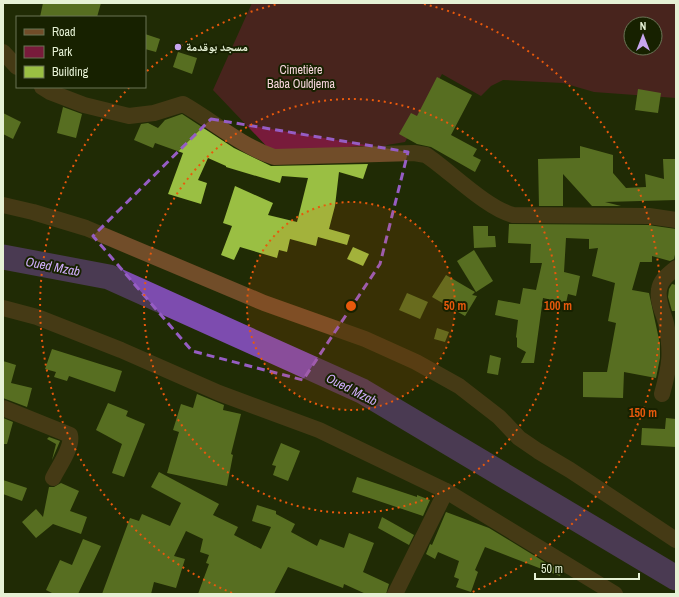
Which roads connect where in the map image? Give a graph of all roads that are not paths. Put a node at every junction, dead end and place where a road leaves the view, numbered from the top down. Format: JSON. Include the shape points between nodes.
{"nodes":[{"id":1,"x":3,"y":52,"type":"edge"},
{"id":2,"x":16,"y":66,"type":"edge"},
{"id":3,"x":44,"y":88,"type":"edge"},
{"id":4,"x":3,"y":205,"type":"edge"},
{"id":5,"x":676,"y":220,"type":"edge"},
{"id":6,"x":676,"y":268,"type":"edge"},
{"id":7,"x":3,"y":308,"type":"edge"},
{"id":8,"x":662,"y":394,"type":"dead end"},
{"id":9,"x":3,"y":408,"type":"edge"},
{"id":10,"x":53,"y":478,"type":"dead end"},
{"id":11,"x":446,"y":491,"type":"junction"},
{"id":12,"x":676,"y":540,"type":"edge"},
{"id":13,"x":395,"y":594,"type":"edge"},
{"id":14,"x":615,"y":594,"type":"edge"}],
"edges":[{"from":1,"to":2,"type":"street"},
{"from":3,"to":5,"type":"street","via":[[84,105],[129,116],[154,113],[182,104],[245,144],[274,157],[414,153],[426,155],[507,214],[649,216]]},
{"from":4,"to":12,"type":"street","via":[[86,228],[264,303],[365,339],[416,362],[459,386],[538,452],[570,470]]},
{"from":6,"to":8,"type":"street","via":[[661,282],[658,297],[666,323],[670,351],[670,365]]},
{"from":7,"to":11,"type":"street","via":[[44,319],[219,393],[319,430]]},
{"from":9,"to":10,"type":"street","via":[[70,435],[68,447]]},
{"from":11,"to":13,"type":"street"},
{"from":11,"to":14,"type":"street"}]}
